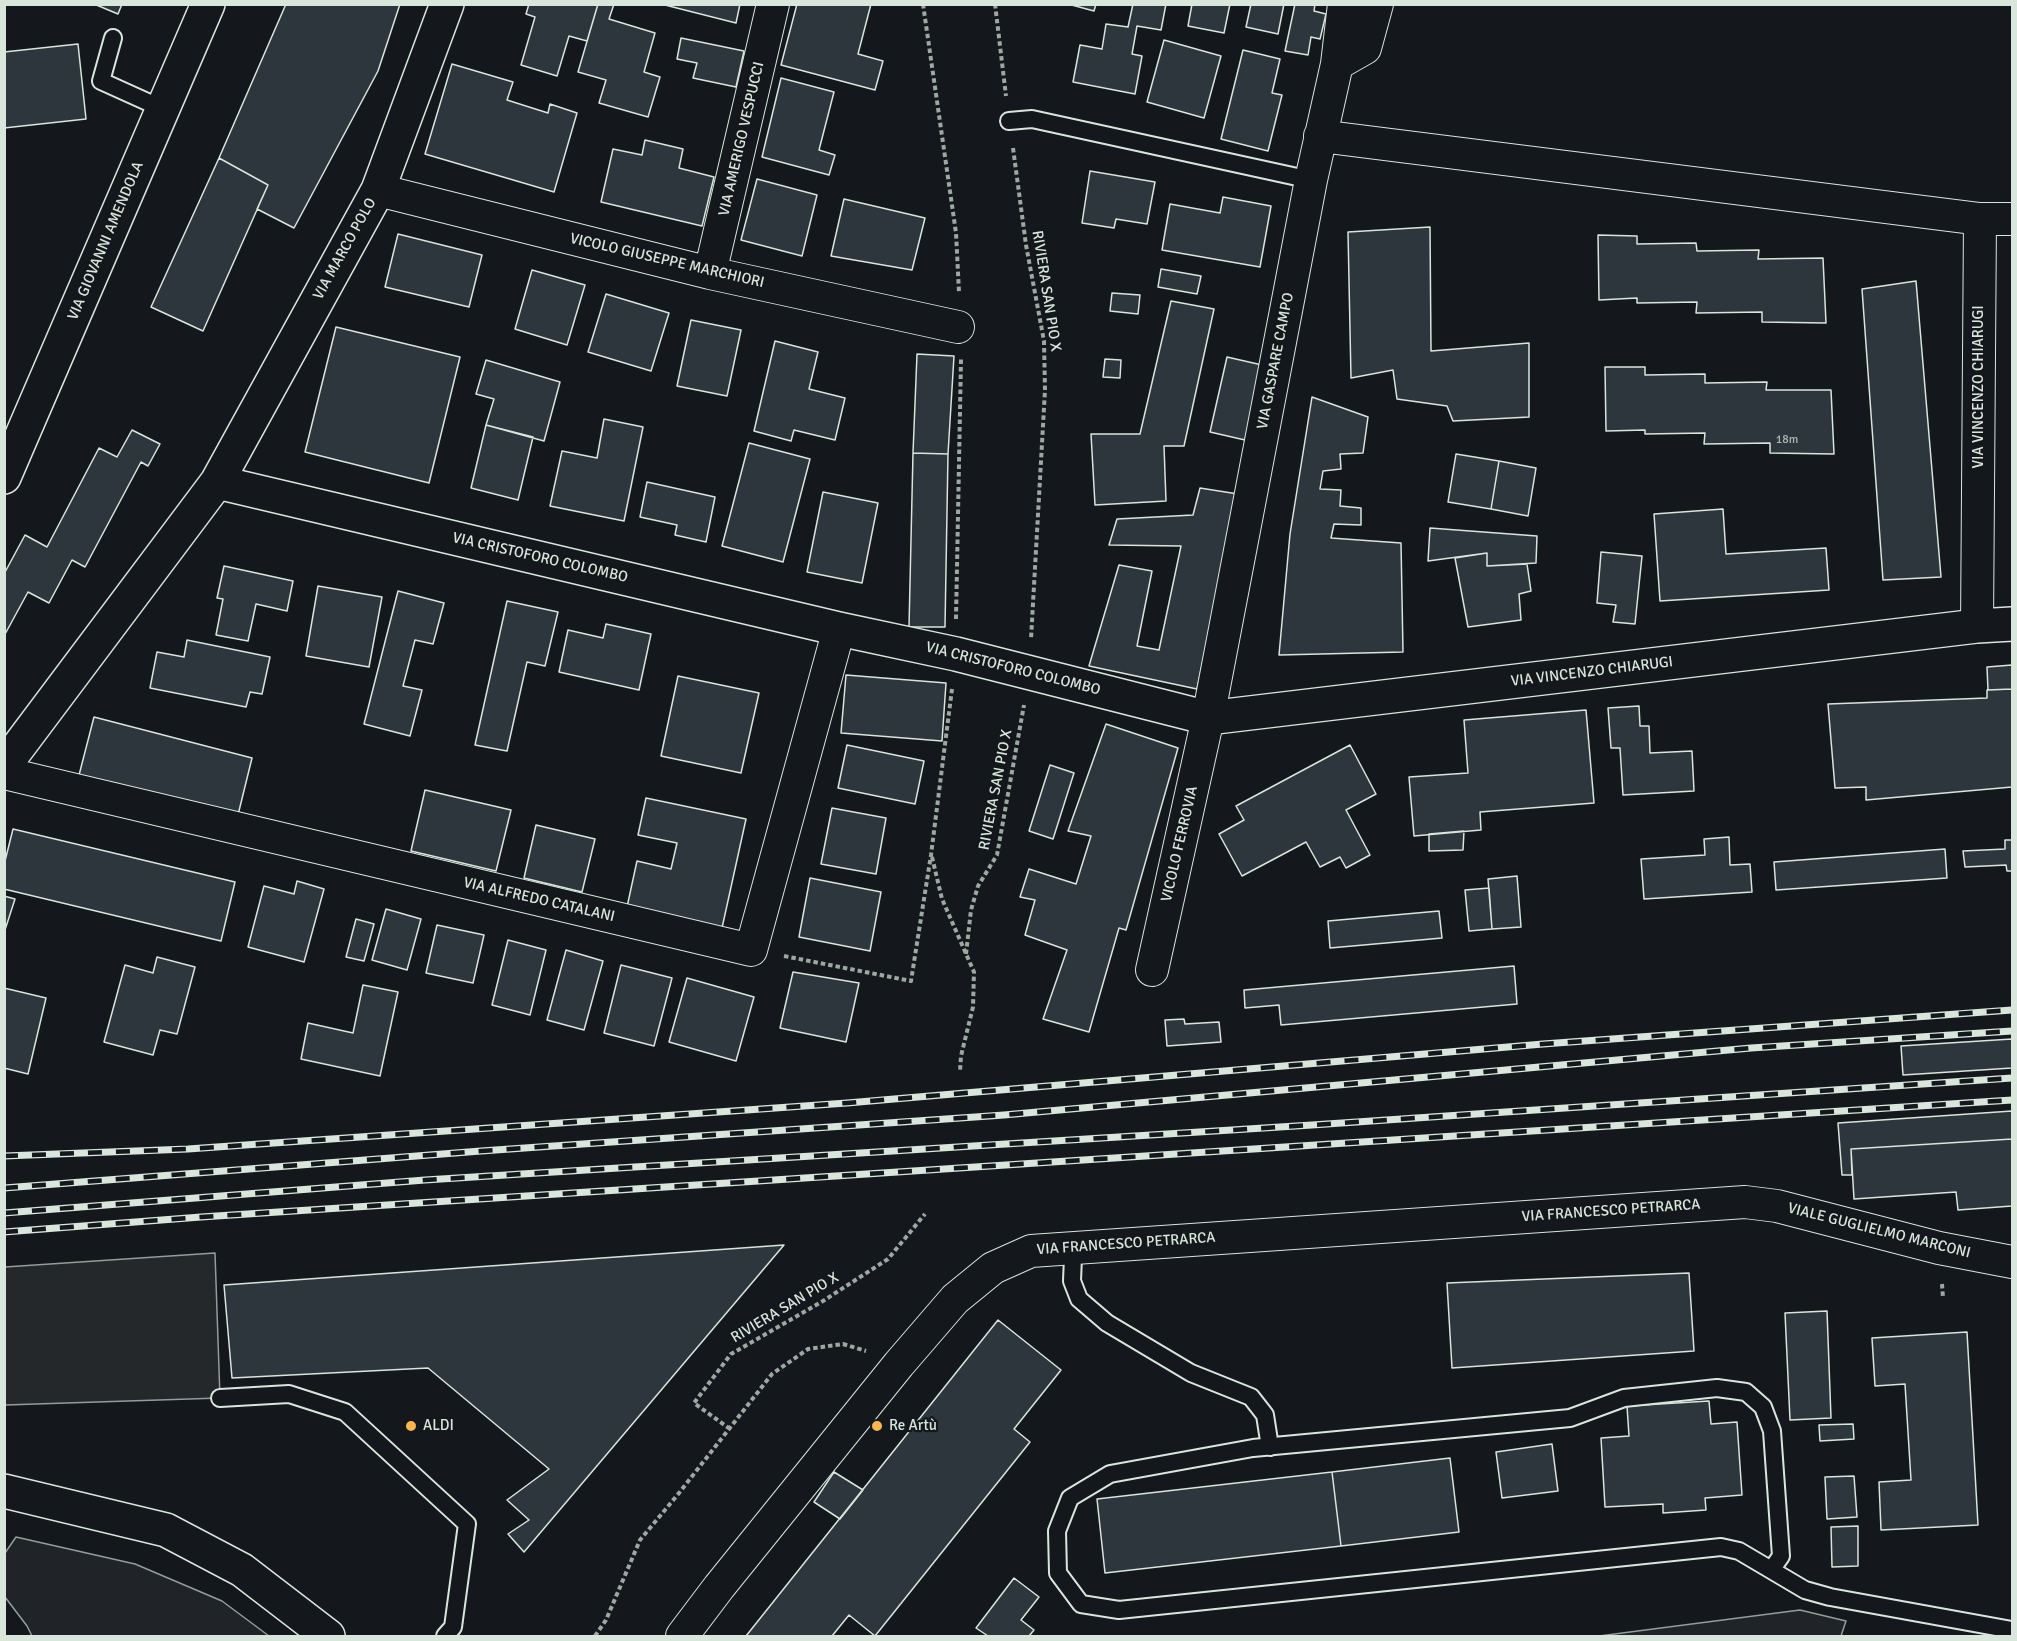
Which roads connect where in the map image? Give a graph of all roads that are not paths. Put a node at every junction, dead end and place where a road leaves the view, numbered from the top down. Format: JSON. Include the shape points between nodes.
{"nodes":[{"id":1,"x":208,"y":4,"type":"edge"},
{"id":2,"x":447,"y":4,"type":"edge"},
{"id":3,"x":773,"y":4,"type":"edge"},
{"id":4,"x":1344,"y":4,"type":"edge"},
{"id":5,"x":1377,"y":4,"type":"edge"},
{"id":6,"x":113,"y":38,"type":"dead end"},
{"id":7,"x":1337,"y":64,"type":"junction"},
{"id":8,"x":163,"y":109,"type":"junction"},
{"id":9,"x":1009,"y":121,"type":"road end"},
{"id":10,"x":1320,"y":136,"type":"junction"},
{"id":11,"x":1311,"y":180,"type":"junction"},
{"id":12,"x":378,"y":190,"type":"junction"},
{"id":13,"x":1980,"y":219,"type":"junction"},
{"id":14,"x":2013,"y":219,"type":"edge"},
{"id":15,"x":710,"y":273,"type":"junction"},
{"id":16,"x":958,"y":327,"type":"road end"},
{"id":17,"x":13,"y":438,"type":"edge"},
{"id":18,"x":4,"y":477,"type":"edge"},
{"id":19,"x":217,"y":482,"type":"junction"},
{"id":20,"x":2013,"y":624,"type":"edge"},
{"id":21,"x":1977,"y":626,"type":"junction"},
{"id":22,"x":839,"y":629,"type":"junction"},
{"id":23,"x":1208,"y":718,"type":"junction"},
{"id":24,"x":4,"y":766,"type":"edge"},
{"id":25,"x":4,"y":773,"type":"edge"},
{"id":26,"x":1152,"y":970,"type":"dead end"},
{"id":27,"x":1745,"y":1202,"type":"joint"},
{"id":28,"x":1090,"y":1246,"type":"junction"},
{"id":29,"x":2013,"y":1262,"type":"edge"},
{"id":30,"x":220,"y":1398,"type":"dead end"},
{"id":31,"x":1270,"y":1446,"type":"junction"},
{"id":32,"x":4,"y":1491,"type":"edge"},
{"id":33,"x":1772,"y":1569,"type":"junction"},
{"id":34,"x":2013,"y":1630,"type":"edge"},
{"id":35,"x":328,"y":1636,"type":"edge"},
{"id":36,"x":445,"y":1636,"type":"edge"},
{"id":37,"x":682,"y":1636,"type":"edge"}],
"edges":[{"from":1,"to":8,"type":"street","name":"VIA GIOVANNI AMENDOLA"},
{"from":2,"to":12,"type":"street","name":"VIA MARCO POLO"},
{"from":3,"to":15,"type":"street","name":"VIA AMERIGO VESPUCCI"},
{"from":4,"to":7,"type":"street","name":"VIA GASPARE CAMPO"},
{"from":5,"to":7,"type":"street","via":[[1365,48]]},
{"from":6,"to":8,"type":"lane","via":[[101,81]]},
{"from":7,"to":10,"type":"street","name":"VIA GASPARE CAMPO"},
{"from":8,"to":17,"type":"street","name":"VIA GIOVANNI AMENDOLA"},
{"from":9,"to":11,"type":"lane","via":[[1032,119]]},
{"from":10,"to":11,"type":"street","name":"VIA GASPARE CAMPO"},
{"from":10,"to":13,"type":"street"},
{"from":11,"to":23,"type":"street","name":"VIA GASPARE CAMPO"},
{"from":12,"to":15,"type":"street","name":"VICOLO GIUSEPPE MARCHIORI"},
{"from":12,"to":19,"type":"street","name":"VIA MARCO POLO"},
{"from":13,"to":14,"type":"street"},
{"from":13,"to":21,"type":"street","name":"VIA VINCENZO CHIARUGI"},
{"from":15,"to":16,"type":"street","name":"VICOLO GIUSEPPE MARCHIORI"},
{"from":17,"to":18,"type":"street","name":"VIA GIOVANNI AMENDOLA"},
{"from":19,"to":22,"type":"street","name":"VIA CRISTOFORO COLOMBO"},
{"from":19,"to":24,"type":"street"},
{"from":20,"to":21,"type":"street","name":"VIA VINCENZO CHIARUGI"},
{"from":21,"to":23,"type":"street","name":"VIA VINCENZO CHIARUGI"},
{"from":22,"to":23,"type":"street","name":"VIA CRISTOFORO COLOMBO","via":[[956,654]]},
{"from":22,"to":25,"type":"street","name":"VIA ALFREDO CATALANI","via":[[750,950]]},
{"from":23,"to":26,"type":"street","name":"VICOLO FERROVIA"},
{"from":27,"to":28,"type":"street","name":"VIA FRANCESCO PETRARCA"},
{"from":27,"to":29,"type":"street","name":"VIALE GUGLIELMO MARCONI","via":[[1777,1206],[1939,1248]]},
{"from":28,"to":31,"type":"lane","via":[[1073,1257],[1072,1281],[1078,1299],[1107,1323],[1191,1373],[1251,1397],[1265,1415]]},
{"from":28,"to":37,"type":"street","name":"VIA FRANCESCO PETRARCA","via":[[1031,1251],[993,1268],[955,1299]]},
{"from":30,"to":36,"type":"lane","via":[[290,1394],[345,1412],[467,1524],[453,1627]]},
{"from":31,"to":33,"type":"lane","via":[[1570,1418],[1624,1398],[1717,1388],[1746,1392],[1763,1407],[1773,1431],[1781,1556]]},
{"from":31,"to":33,"type":"lane","via":[[1110,1474],[1070,1498],[1057,1531],[1058,1573],[1081,1604],[1119,1610],[1721,1547],[1739,1551]]},
{"from":32,"to":35,"type":"street","via":[[166,1530],[243,1570]]},
{"from":33,"to":34,"type":"lane","via":[[1805,1590],[1830,1597]]}]}
